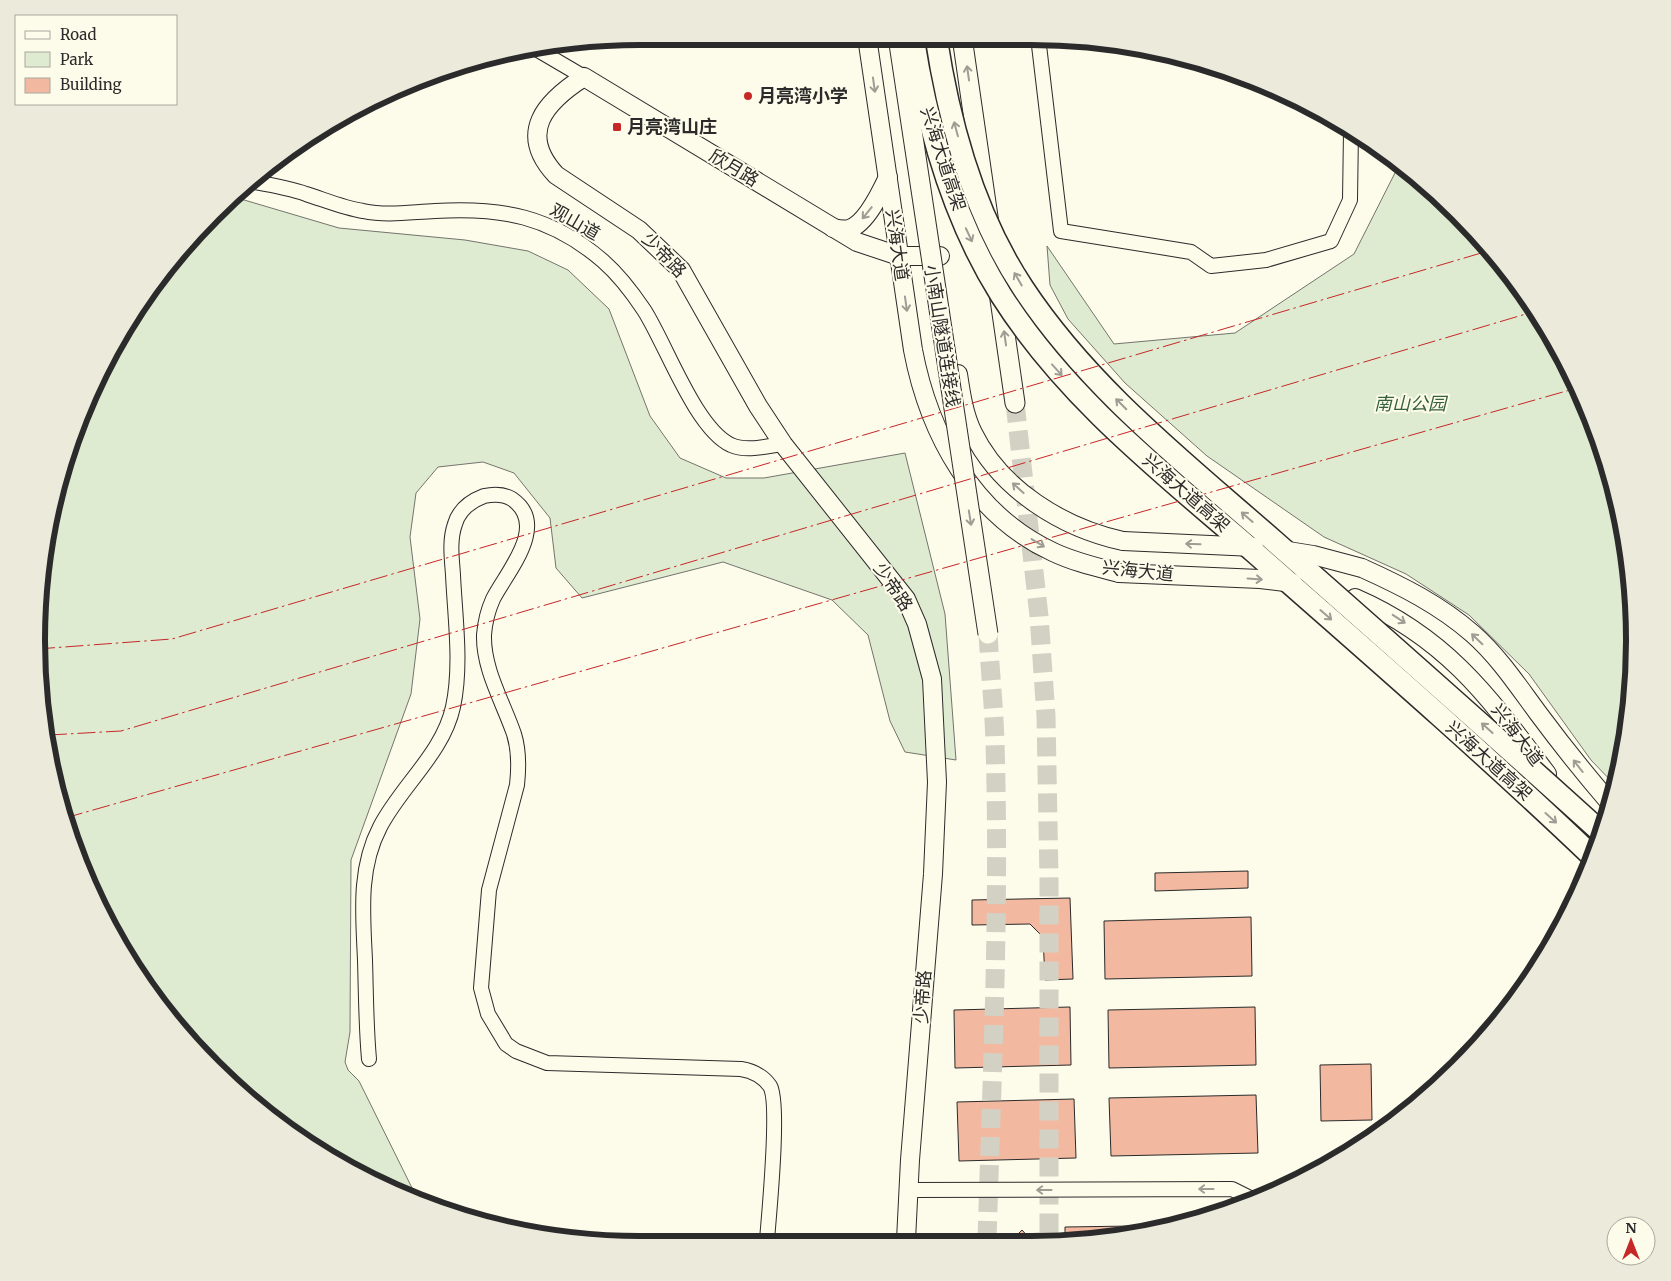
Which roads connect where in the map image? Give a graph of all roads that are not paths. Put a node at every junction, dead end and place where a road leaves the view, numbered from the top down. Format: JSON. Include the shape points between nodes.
{"nodes":[{"id":1,"x":868,"y":45,"type":"edge"},
{"id":2,"x":899,"y":45,"type":"edge"},
{"id":3,"x":913,"y":45,"type":"edge"},
{"id":4,"x":914,"y":45,"type":"edge"},
{"id":5,"x":938,"y":45,"type":"edge"},
{"id":6,"x":963,"y":45,"type":"edge"},
{"id":7,"x":1039,"y":45,"type":"edge"},
{"id":8,"x":543,"y":53,"type":"edge"},
{"id":9,"x":584,"y":78,"type":"junction"},
{"id":10,"x":1351,"y":139,"type":"edge"},
{"id":11,"x":888,"y":178,"type":"junction"},
{"id":12,"x":260,"y":183,"type":"edge"},
{"id":13,"x":833,"y":228,"type":"junction"},
{"id":14,"x":899,"y":256,"type":"junction"},
{"id":15,"x":940,"y":256,"type":"junction"},
{"id":16,"x":1014,"y":403,"type":"tunnel mouth"},
{"id":17,"x":783,"y":444,"type":"junction"},
{"id":18,"x":988,"y":634,"type":"tunnel mouth"},
{"id":19,"x":1605,"y":798,"type":"edge"},
{"id":20,"x":1596,"y":827,"type":"edge"},
{"id":21,"x":1593,"y":835,"type":"edge"},
{"id":22,"x":1587,"y":851,"type":"edge"},
{"id":23,"x":369,"y":1059,"type":"dead end"},
{"id":24,"x":908,"y":1190,"type":"junction"},
{"id":25,"x":1245,"y":1196,"type":"edge"},
{"id":26,"x":767,"y":1236,"type":"edge"},
{"id":27,"x":906,"y":1236,"type":"edge"}],
"edges":[{"from":1,"to":11,"type":"street","name":"兴海大道","one_way":true},
{"from":2,"to":18,"type":"main road","name":"小南山隧道连接线","one_way":true,"bridge":true},
{"from":3,"to":15,"type":"street","name":"兴海大道","via":[[921,136]]},
{"from":4,"to":22,"type":"main road","name":"兴海大道高架","one_way":true,"bridge":true,"via":[[931,129],[954,201],[988,273],[1046,358],[1123,437],[1420,697]]},
{"from":20,"to":5,"type":"main road","name":"兴海大道高架","one_way":true,"bridge":true,"via":[[1434,680],[1156,438],[1069,351],[1022,286],[985,217],[955,127]]},
{"from":16,"to":6,"type":"main road","one_way":true},
{"from":7,"to":10,"type":"street","via":[[1061,231],[1191,252],[1211,266],[1266,260],[1331,241],[1350,200]]},
{"from":8,"to":9,"type":"street","name":"欣月路"},
{"from":9,"to":13,"type":"street","name":"欣月路"},
{"from":9,"to":17,"type":"street","name":"少帝路","via":[[562,92],[541,117],[537,137],[546,165],[639,230],[681,270]]},
{"from":11,"to":13,"type":"street","one_way":true,"via":[[876,202],[856,226]]},
{"from":11,"to":14,"type":"street","name":"兴海大道"},
{"from":12,"to":17,"type":"street","name":"观山道","via":[[383,214],[496,210],[548,225],[587,247],[618,274],[644,311],[704,421],[721,437],[732,445],[752,448]]},
{"from":13,"to":14,"type":"street","name":"欣月路","via":[[857,242]]},
{"from":14,"to":15,"type":"street","name":"欣月路"},
{"from":14,"to":21,"type":"street","name":"兴海大道","one_way":true,"bridge":true,"via":[[918,379],[937,432],[953,462],[1000,516],[1052,552],[1119,573],[1260,579],[1323,588],[1388,612],[1420,632],[1492,701]]},
{"from":19,"to":15,"type":"street","name":"兴海大道","one_way":true,"bridge":true,"via":[[1501,663],[1443,610],[1406,588],[1362,568],[1313,555],[1265,548],[1101,536],[1068,522],[1022,492],[984,452],[972,432],[961,394]]},
{"from":17,"to":24,"type":"street","name":"少帝路","via":[[906,599],[917,624],[932,679],[936,817]]},
{"from":23,"to":26,"type":"street","via":[[363,902],[368,852],[381,825],[437,743],[452,710],[457,665],[451,546],[455,523],[460,513],[474,501],[489,495],[506,496],[520,508],[526,535],[518,561],[489,608],[484,645],[488,667],[514,734],[518,770],[517,785],[489,890],[480,988],[488,1014],[506,1044],[547,1063],[742,1069],[764,1079],[771,1088],[774,1116]]},
{"from":25,"to":24,"type":"street","one_way":true,"via":[[1232,1189]]},
{"from":24,"to":27,"type":"street","name":"少帝路"}]}
